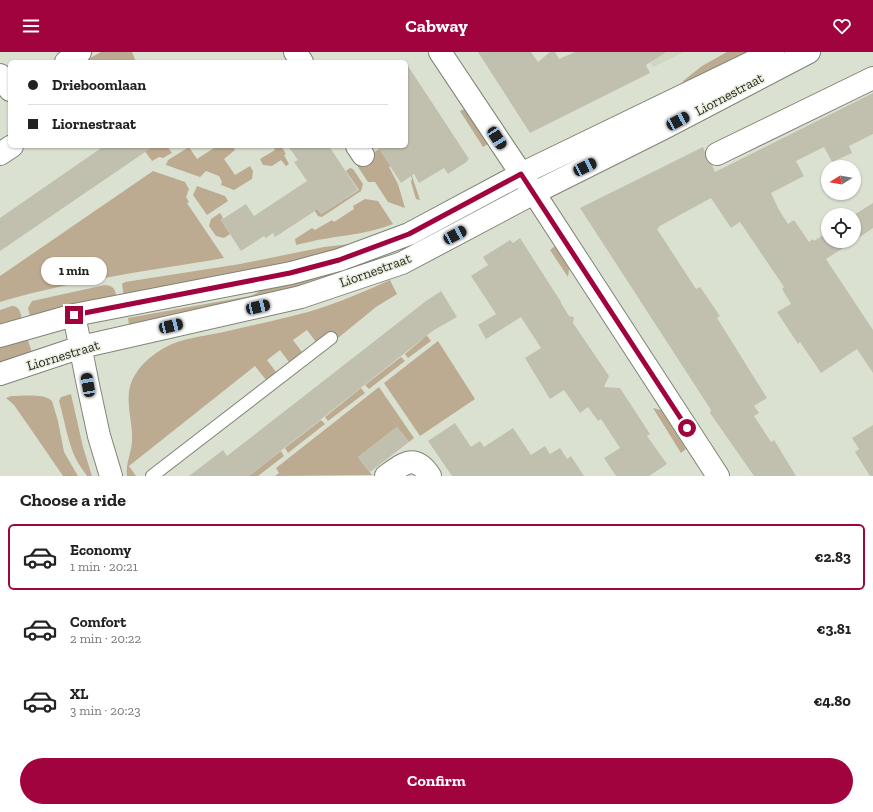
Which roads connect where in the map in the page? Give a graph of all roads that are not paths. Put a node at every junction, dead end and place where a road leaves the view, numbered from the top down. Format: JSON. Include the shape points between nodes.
{"nodes":[{"id":1,"x":80,"y":52,"type":"edge"},
{"id":2,"x":440,"y":52,"type":"edge"},
{"id":3,"x":774,"y":52,"type":"edge"},
{"id":4,"x":809,"y":52,"type":"edge"},
{"id":5,"x":69,"y":60,"type":"edge"},
{"id":6,"x":0,"y":75,"type":"edge"},
{"id":7,"x":873,"y":78,"type":"edge"},
{"id":8,"x":8,"y":87,"type":"edge"},
{"id":9,"x":9,"y":148,"type":"edge"},
{"id":10,"x":0,"y":154,"type":"edge"},
{"id":11,"x":717,"y":154,"type":"dead end"},
{"id":12,"x":521,"y":174,"type":"junction"},
{"id":13,"x":534,"y":193,"type":"junction"},
{"id":14,"x":74,"y":315,"type":"junction"},
{"id":15,"x":0,"y":336,"type":"edge"},
{"id":16,"x":331,"y":338,"type":"dead end"},
{"id":17,"x":81,"y":347,"type":"junction"},
{"id":18,"x":0,"y":374,"type":"edge"},
{"id":19,"x":710,"y":473,"type":"edge"},
{"id":20,"x":111,"y":476,"type":"edge"},
{"id":21,"x":152,"y":476,"type":"edge"},
{"id":22,"x":386,"y":476,"type":"edge"},
{"id":23,"x":430,"y":476,"type":"edge"}],
"edges":[{"from":1,"to":5,"type":"street"},
{"from":2,"to":12,"type":"street"},
{"from":3,"to":12,"type":"street","name":"Liornestraat"},
{"from":4,"to":13,"type":"street","name":"Liornestraat"},
{"from":6,"to":8,"type":"street"},
{"from":7,"to":11,"type":"street"},
{"from":9,"to":10,"type":"street"},
{"from":12,"to":13,"type":"street"},
{"from":12,"to":14,"type":"street","name":"Liornestraat","via":[[409,234],[339,260],[290,273]]},
{"from":13,"to":17,"type":"street","name":"Liornestraat","via":[[402,262],[301,297]]},
{"from":13,"to":19,"type":"street"},
{"from":14,"to":15,"type":"street","name":"Liornestraat"},
{"from":14,"to":17,"type":"street"},
{"from":16,"to":21,"type":"lane"},
{"from":17,"to":18,"type":"street","name":"Liornestraat"},
{"from":17,"to":20,"type":"street","via":[[98,429]]},
{"from":22,"to":23,"type":"street","via":[[410,462],[421,465]]}]}
